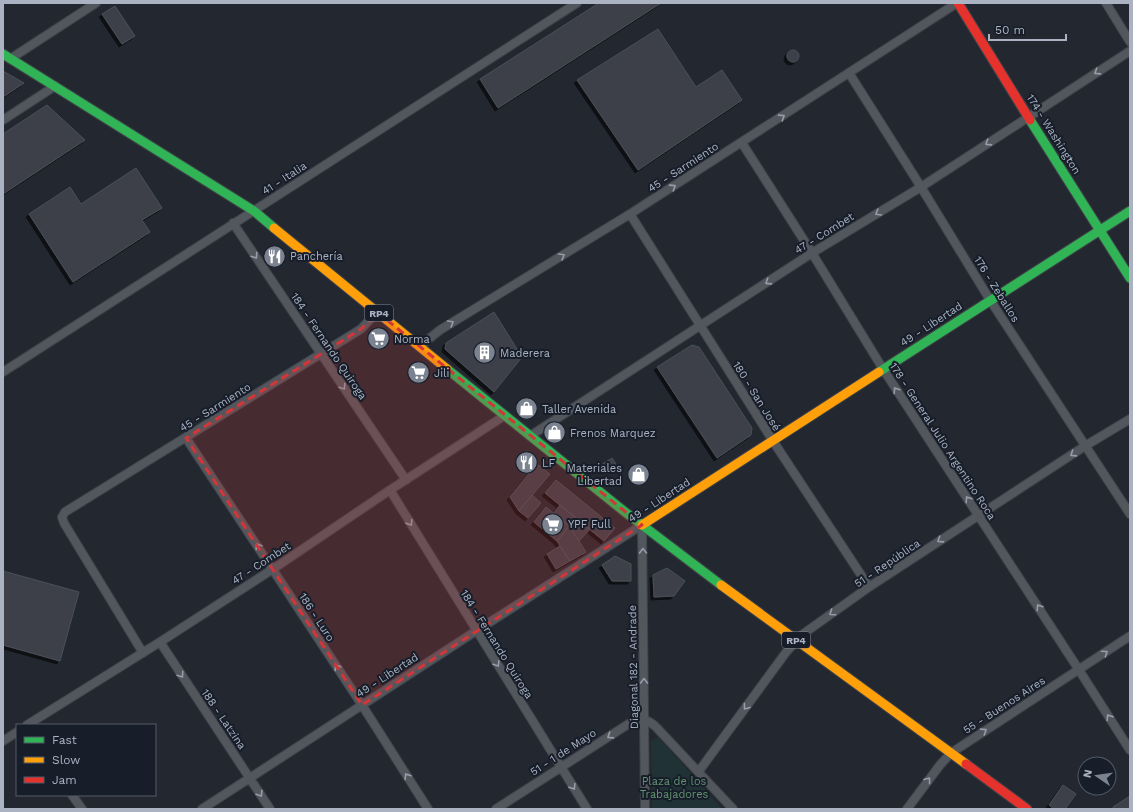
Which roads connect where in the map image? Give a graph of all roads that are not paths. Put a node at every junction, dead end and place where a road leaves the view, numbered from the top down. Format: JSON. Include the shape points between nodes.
{"nodes":[{"id":1,"x":577,"y":3,"type":"edge"},
{"id":2,"x":957,"y":3,"type":"edge"},
{"id":3,"x":1106,"y":3,"type":"edge"},
{"id":4,"x":92,"y":4,"type":"edge"},
{"id":5,"x":1130,"y":42,"type":"edge"},
{"id":6,"x":1130,"y":51,"type":"edge"},
{"id":7,"x":6,"y":56,"type":"edge"},
{"id":8,"x":849,"y":73,"type":"junction"},
{"id":9,"x":55,"y":86,"type":"junction"},
{"id":10,"x":1028,"y":117,"type":"junction"},
{"id":11,"x":3,"y":120,"type":"edge"},
{"id":12,"x":742,"y":142,"type":"junction"},
{"id":13,"x":921,"y":187,"type":"junction"},
{"id":14,"x":254,"y":210,"type":"junction"},
{"id":15,"x":1130,"y":211,"type":"edge"},
{"id":16,"x":630,"y":214,"type":"junction"},
{"id":17,"x":233,"y":223,"type":"junction"},
{"id":18,"x":1100,"y":230,"type":"junction"},
{"id":19,"x":812,"y":253,"type":"junction"},
{"id":20,"x":1130,"y":278,"type":"edge"},
{"id":21,"x":990,"y":300,"type":"junction"},
{"id":22,"x":377,"y":312,"type":"junction"},
{"id":23,"x":700,"y":326,"type":"junction"},
{"id":24,"x":420,"y":346,"type":"junction"},
{"id":25,"x":322,"y":354,"type":"junction"},
{"id":26,"x":883,"y":369,"type":"junction"},
{"id":27,"x":3,"y":372,"type":"edge"},
{"id":28,"x":504,"y":416,"type":"junction"},
{"id":29,"x":1130,"y":419,"type":"edge"},
{"id":30,"x":530,"y":436,"type":"junction"},
{"id":31,"x":186,"y":438,"type":"junction"},
{"id":32,"x":772,"y":441,"type":"junction"},
{"id":33,"x":1085,"y":446,"type":"junction"},
{"id":34,"x":406,"y":480,"type":"junction"},
{"id":35,"x":390,"y":490,"type":"junction"},
{"id":36,"x":1130,"y":514,"type":"edge"},
{"id":37,"x":978,"y":515,"type":"junction"},
{"id":38,"x":642,"y":525,"type":"junction"},
{"id":39,"x":272,"y":569,"type":"junction"},
{"id":40,"x":869,"y":587,"type":"junction"},
{"id":41,"x":476,"y":631,"type":"junction"},
{"id":42,"x":1130,"y":636,"type":"edge"},
{"id":43,"x":796,"y":640,"type":"junction"},
{"id":44,"x":160,"y":642,"type":"junction"},
{"id":45,"x":143,"y":652,"type":"junction"},
{"id":46,"x":1079,"y":670,"type":"junction"},
{"id":47,"x":362,"y":705,"type":"junction"},
{"id":48,"x":644,"y":720,"type":"junction"},
{"id":49,"x":29,"y":724,"type":"edge"},
{"id":50,"x":16,"y":733,"type":"edge"},
{"id":51,"x":3,"y":741,"type":"edge"},
{"id":52,"x":1130,"y":750,"type":"edge"},
{"id":53,"x":951,"y":753,"type":"junction"},
{"id":54,"x":560,"y":767,"type":"junction"},
{"id":55,"x":699,"y":771,"type":"junction"},
{"id":56,"x":250,"y":778,"type":"junction"},
{"id":57,"x":73,"y":796,"type":"edge"},
{"id":58,"x":82,"y":809,"type":"edge"},
{"id":59,"x":202,"y":809,"type":"edge"},
{"id":60,"x":270,"y":809,"type":"edge"},
{"id":61,"x":428,"y":809,"type":"edge"},
{"id":62,"x":496,"y":809,"type":"edge"},
{"id":63,"x":587,"y":809,"type":"edge"},
{"id":64,"x":645,"y":809,"type":"edge"},
{"id":65,"x":733,"y":809,"type":"edge"},
{"id":66,"x":907,"y":809,"type":"edge"},
{"id":67,"x":1027,"y":809,"type":"edge"}],
"edges":[{"from":1,"to":14,"type":"street","name":"41 - Italia"},
{"from":2,"to":8,"type":"street","name":"45 - Sarmiento"},
{"from":2,"to":10,"type":"main road","name":"174 - Washington"},
{"from":3,"to":5,"type":"street"},
{"from":4,"to":7,"type":"street"},
{"from":6,"to":10,"type":"street","name":"47 - Combet","one_way":true},
{"from":7,"to":9,"type":"main road","number":"RP4"},
{"from":12,"to":8,"type":"street","name":"45 - Sarmiento","one_way":true},
{"from":8,"to":13,"type":"street","name":"176 - Zeballos"},
{"from":9,"to":11,"type":"street"},
{"from":9,"to":14,"type":"main road","number":"RP4"},
{"from":10,"to":13,"type":"street","name":"47 - Combet","one_way":true},
{"from":10,"to":18,"type":"main road","name":"174 - Washington"},
{"from":16,"to":12,"type":"street","name":"45 - Sarmiento","one_way":true},
{"from":12,"to":19,"type":"street","name":"178 - General Julio Argentino Roca"},
{"from":13,"to":19,"type":"street","name":"47 - Combet","one_way":true},
{"from":13,"to":21,"type":"street","name":"176 - Zeballos"},
{"from":14,"to":17,"type":"street","name":"41 - Italia"},
{"from":14,"to":22,"type":"main road","number":"RP4"},
{"from":15,"to":18,"type":"main road","name":"49 - Libertad"},
{"from":16,"to":23,"type":"street","name":"180 - San José"},
{"from":24,"to":16,"type":"street","name":"45 - Sarmiento","one_way":true,"via":[[440,330]]},
{"from":17,"to":25,"type":"street","name":"184 - Fernando Quiroga","one_way":true},
{"from":17,"to":27,"type":"street","name":"41 - Italia"},
{"from":18,"to":20,"type":"main road","name":"174 - Washington"},
{"from":18,"to":21,"type":"main road","name":"49 - Libertad"},
{"from":19,"to":23,"type":"street","name":"47 - Combet","one_way":true},
{"from":19,"to":26,"type":"street","name":"178 - General Julio Argentino Roca"},
{"from":21,"to":26,"type":"main road","name":"49 - Libertad"},
{"from":21,"to":33,"type":"street","name":"176 - Zeballos"},
{"from":22,"to":24,"type":"main road","number":"RP4"},
{"from":22,"to":25,"type":"street","name":"45 - Sarmiento","via":[[361,329]]},
{"from":23,"to":30,"type":"street","name":"47 - Combet"},
{"from":23,"to":32,"type":"street","name":"180 - San José"},
{"from":24,"to":28,"type":"main road","number":"RP4"},
{"from":25,"to":31,"type":"street","name":"45 - Sarmiento"},
{"from":25,"to":34,"type":"street","name":"184 - Fernando Quiroga","one_way":true},
{"from":26,"to":32,"type":"main road","name":"49 - Libertad"},
{"from":37,"to":26,"type":"street","name":"178 - General Julio Argentino Roca","one_way":true},
{"from":28,"to":30,"type":"main road","number":"RP4"},
{"from":28,"to":34,"type":"street","name":"47 - Combet"},
{"from":29,"to":33,"type":"street","name":"51 - República"},
{"from":30,"to":38,"type":"main road","number":"RP4"},
{"from":39,"to":31,"type":"street","name":"186 - Luro","one_way":true},
{"from":31,"to":45,"type":"street","name":"45 - Sarmiento","via":[[66,512],[62,517]]},
{"from":32,"to":38,"type":"main road","name":"49 - Libertad"},
{"from":32,"to":40,"type":"street","name":"180 - San José"},
{"from":33,"to":36,"type":"street","name":"176 - Zeballos"},
{"from":33,"to":37,"type":"street","name":"51 - República","one_way":true},
{"from":34,"to":35,"type":"street","name":"47 - Combet"},
{"from":35,"to":39,"type":"street","name":"47 - Combet"},
{"from":35,"to":41,"type":"street","name":"184 - Fernando Quiroga","one_way":true},
{"from":37,"to":40,"type":"street","name":"51 - República","one_way":true},
{"from":46,"to":37,"type":"street","name":"178 - General Julio Argentino Roca","one_way":true},
{"from":38,"to":41,"type":"street","name":"49 - Libertad"},
{"from":38,"to":43,"type":"main road","number":"RP4"},
{"from":48,"to":38,"type":"street","name":"Diagonal 182 - Andrade","one_way":true},
{"from":39,"to":44,"type":"street","name":"47 - Combet"},
{"from":47,"to":39,"type":"street","name":"186 - Luro","one_way":true},
{"from":40,"to":43,"type":"street","name":"51 - República","one_way":true},
{"from":41,"to":47,"type":"street","name":"49 - Libertad"},
{"from":41,"to":54,"type":"street","name":"184 - Fernando Quiroga","one_way":true},
{"from":46,"to":42,"type":"street","name":"55 - Buenos Aires","one_way":true},
{"from":43,"to":53,"type":"main road","number":"RP4"},
{"from":43,"to":55,"type":"street","name":"51 - República","one_way":true},
{"from":44,"to":45,"type":"street","name":"47 - Combet"},
{"from":44,"to":56,"type":"street","name":"188 - Latzina","one_way":true},
{"from":45,"to":49,"type":"street","name":"47 - Combet"},
{"from":52,"to":46,"type":"street","name":"178 - General Julio Argentino Roca","one_way":true},
{"from":53,"to":46,"type":"street","name":"55 - Buenos Aires","one_way":true},
{"from":47,"to":56,"type":"street","name":"49 - Libertad"},
{"from":61,"to":47,"type":"street","name":"186 - Luro","one_way":true},
{"from":48,"to":54,"type":"street","name":"51 - 1 de Mayo","one_way":true,"via":[[630,723]]},
{"from":48,"to":55,"type":"street","via":[[651,722]]},
{"from":48,"to":64,"type":"street","name":"Diagonal 182 - Andrade"},
{"from":50,"to":51,"type":"street"},
{"from":66,"to":53,"type":"street","name":"55 - Buenos Aires","one_way":true},
{"from":53,"to":67,"type":"main road","number":"RP4"},
{"from":54,"to":62,"type":"street","name":"51 - 1 de Mayo"},
{"from":54,"to":63,"type":"street","name":"184 - Fernando Quiroga","one_way":true},
{"from":55,"to":65,"type":"street"},
{"from":56,"to":59,"type":"street","name":"49 - Libertad"},
{"from":56,"to":60,"type":"street","name":"188 - Latzina","one_way":true},
{"from":57,"to":58,"type":"street"}]}
